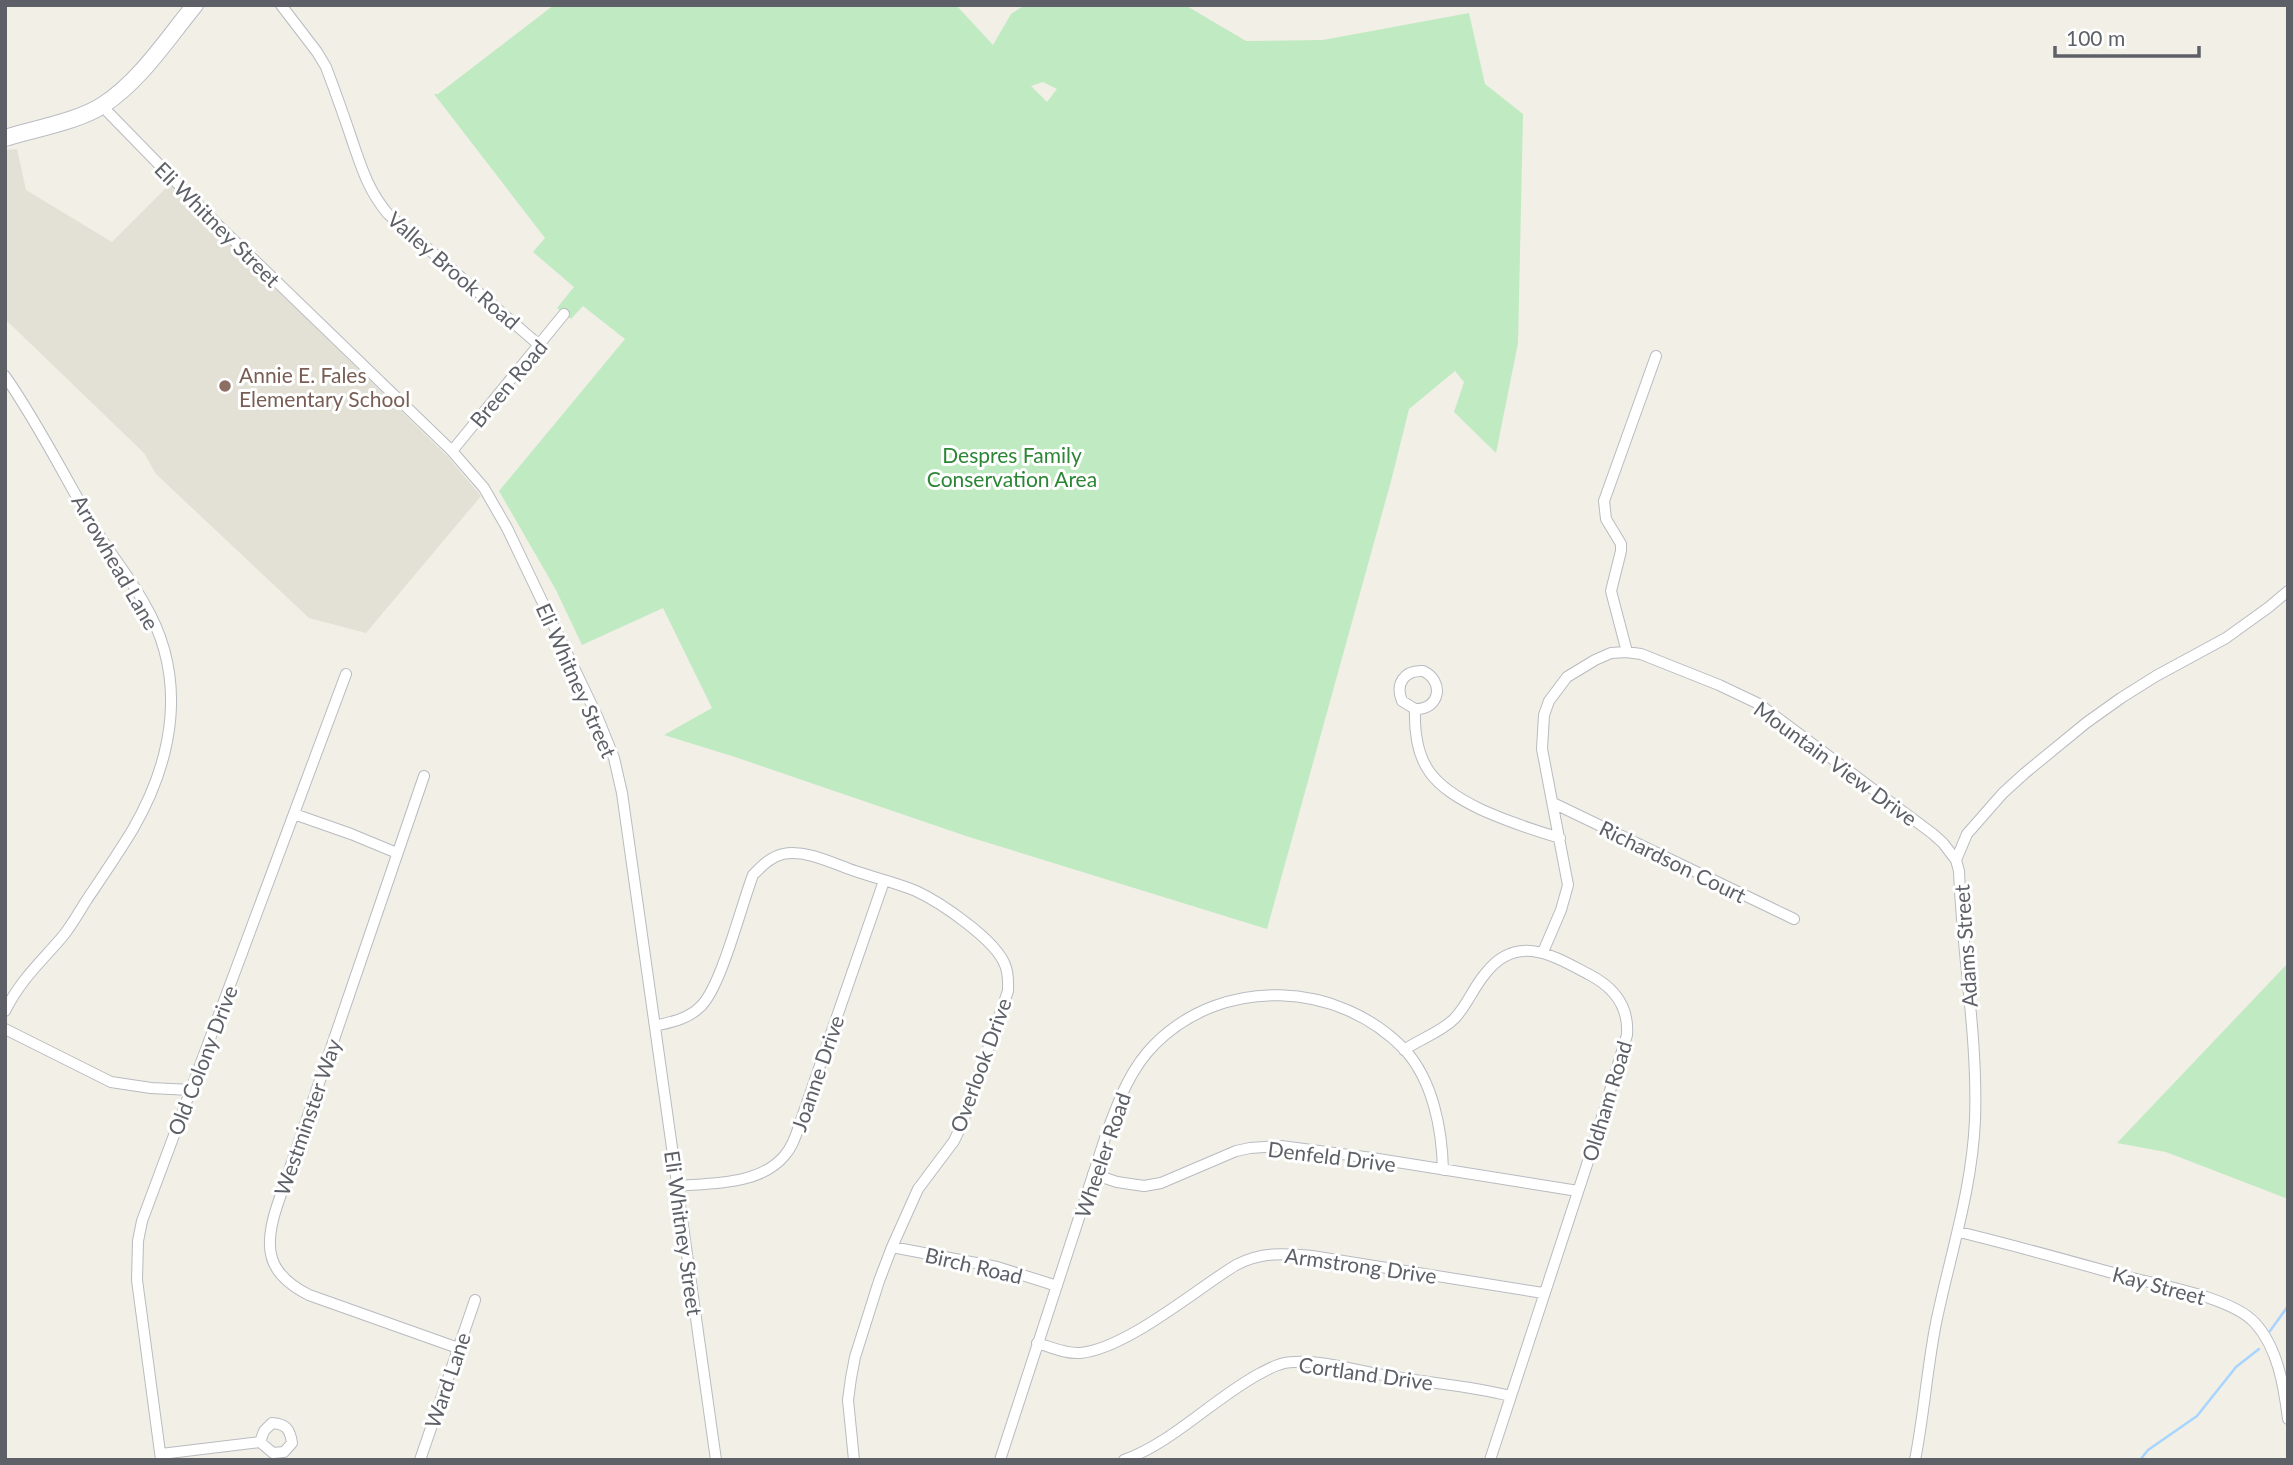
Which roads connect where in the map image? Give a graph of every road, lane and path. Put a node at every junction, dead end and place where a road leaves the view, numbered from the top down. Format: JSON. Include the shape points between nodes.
{"nodes":[{"id":1,"x":195,"y":5,"type":"edge"},
{"id":2,"x":281,"y":5,"type":"edge"},
{"id":3,"x":102,"y":106,"type":"junction"},
{"id":4,"x":5,"y":138,"type":"edge"},
{"id":5,"x":564,"y":314,"type":"dead end"},
{"id":6,"x":539,"y":345,"type":"junction"},
{"id":7,"x":1657,"y":356,"type":"dead end"},
{"id":8,"x":5,"y":376,"type":"edge"},
{"id":9,"x":452,"y":451,"type":"junction"},
{"id":10,"x":2288,"y":591,"type":"edge"},
{"id":11,"x":1627,"y":652,"type":"junction"},
{"id":12,"x":346,"y":674,"type":"dead end"},
{"id":13,"x":1415,"y":709,"type":"dead end"},
{"id":14,"x":424,"y":776,"type":"dead end"},
{"id":15,"x":1553,"y":803,"type":"junction"},
{"id":16,"x":294,"y":814,"type":"junction"},
{"id":17,"x":1560,"y":838,"type":"junction"},
{"id":18,"x":397,"y":853,"type":"junction"},
{"id":19,"x":1956,"y":860,"type":"junction"},
{"id":20,"x":884,"y":881,"type":"junction"},
{"id":21,"x":1794,"y":919,"type":"dead end"},
{"id":22,"x":1543,"y":952,"type":"junction"},
{"id":23,"x":5,"y":1012,"type":"edge"},
{"id":24,"x":655,"y":1026,"type":"junction"},
{"id":25,"x":5,"y":1029,"type":"edge"},
{"id":26,"x":1404,"y":1050,"type":"junction"},
{"id":27,"x":191,"y":1090,"type":"junction"},
{"id":28,"x":1443,"y":1170,"type":"junction"},
{"id":29,"x":1093,"y":1174,"type":"junction"},
{"id":30,"x":677,"y":1186,"type":"junction"},
{"id":31,"x":1578,"y":1191,"type":"junction"},
{"id":32,"x":1959,"y":1232,"type":"junction"},
{"id":33,"x":891,"y":1247,"type":"junction"},
{"id":34,"x":1057,"y":1286,"type":"junction"},
{"id":35,"x":1543,"y":1293,"type":"junction"},
{"id":36,"x":475,"y":1300,"type":"dead end"},
{"id":37,"x":1037,"y":1343,"type":"junction"},
{"id":38,"x":458,"y":1348,"type":"junction"},
{"id":39,"x":1510,"y":1396,"type":"junction"},
{"id":40,"x":2288,"y":1419,"type":"edge"},
{"id":41,"x":260,"y":1441,"type":"dead end"},
{"id":42,"x":161,"y":1457,"type":"edge"},
{"id":43,"x":420,"y":1460,"type":"edge"},
{"id":44,"x":716,"y":1460,"type":"edge"},
{"id":45,"x":854,"y":1460,"type":"edge"},
{"id":46,"x":1000,"y":1460,"type":"edge"},
{"id":47,"x":1124,"y":1460,"type":"edge"},
{"id":48,"x":1490,"y":1460,"type":"edge"},
{"id":49,"x":1915,"y":1460,"type":"edge"}],
"edges":[{"from":1,"to":3,"type":"street","via":[[126,86]]},
{"from":2,"to":6,"type":"street","name":"Valley Brook Road","via":[[326,67],[362,172],[379,203]]},
{"from":3,"to":4,"type":"street"},
{"from":3,"to":9,"type":"street","name":"Eli Whitney Street"},
{"from":5,"to":6,"type":"street","name":"Breen Road"},
{"from":6,"to":9,"type":"street","name":"Breen Road"},
{"from":7,"to":11,"type":"street","via":[[1604,502],[1606,519],[1621,544],[1611,591]]},
{"from":8,"to":23,"type":"street","name":"Arrowhead Lane","via":[[150,615],[167,663],[170,715],[162,767],[132,829],[63,935],[30,971]]},
{"from":9,"to":24,"type":"street","name":"Eli Whitney Street","via":[[496,506],[614,758]]},
{"from":10,"to":19,"type":"street","name":"Adams Street","via":[[2235,632],[2086,723],[2017,780],[1975,823]]},
{"from":11,"to":15,"type":"street","via":[[1611,653],[1581,668],[1567,677],[1549,701],[1541,730]]},
{"from":11,"to":19,"type":"street","name":"Mountain View Drive","via":[[1686,671],[1759,704],[1933,834]]},
{"from":12,"to":16,"type":"street","name":"Old Colony Drive"},
{"from":13,"to":17,"type":"street","via":[[1420,756],[1445,789],[1493,815]]},
{"from":14,"to":18,"type":"street","name":"Westminster Way"},
{"from":15,"to":17,"type":"street"},
{"from":15,"to":21,"type":"street","name":"Richardson Court"},
{"from":16,"to":18,"type":"street"},
{"from":16,"to":27,"type":"street","name":"Old Colony Drive"},
{"from":17,"to":22,"type":"street","via":[[1568,885]]},
{"from":18,"to":38,"type":"street","name":"Westminster Way","via":[[274,1215],[269,1243],[278,1272],[295,1288]]},
{"from":19,"to":32,"type":"street","name":"Adams Street","via":[[1975,1096],[1972,1166]]},
{"from":20,"to":24,"type":"street","name":"Overlook Drive","via":[[799,854],[784,854],[764,864],[753,875],[707,1000],[690,1015]]},
{"from":20,"to":30,"type":"street","name":"Joanne Drive","via":[[785,1155],[774,1166],[743,1179]]},
{"from":20,"to":33,"type":"street","name":"Overlook Drive","via":[[914,890],[948,909],[1000,955],[1009,979],[962,1124],[918,1189]]},
{"from":22,"to":26,"type":"street","via":[[1503,957],[1484,974],[1453,1020]]},
{"from":22,"to":31,"type":"street","name":"Oldham Road","via":[[1608,986],[1628,1021]]},
{"from":24,"to":30,"type":"street","name":"Eli Whitney Street"},
{"from":25,"to":27,"type":"street","via":[[111,1082]]},
{"from":26,"to":28,"type":"street","name":"Wheeler Road","via":[[1434,1107],[1443,1144]]},
{"from":26,"to":29,"type":"street","name":"Wheeler Road","via":[[1367,1021],[1307,997],[1241,997],[1204,1009],[1171,1029],[1142,1058],[1123,1090]]},
{"from":27,"to":42,"type":"street","name":"Old Colony Drive","via":[[138,1241],[137,1280]]},
{"from":28,"to":29,"type":"street","name":"Denfeld Drive","via":[[1264,1146],[1236,1151],[1161,1183],[1130,1184]]},
{"from":28,"to":31,"type":"street","name":"Denfeld Drive"},
{"from":29,"to":34,"type":"street","name":"Wheeler Road"},
{"from":30,"to":44,"type":"street","name":"Eli Whitney Street"},
{"from":31,"to":35,"type":"street","name":"Oldham Road"},
{"from":32,"to":40,"type":"street","name":"Kay Street","via":[[2203,1296],[2244,1314],[2260,1329],[2274,1357]]},
{"from":32,"to":49,"type":"street","name":"Adams Street","via":[[1935,1329]]},
{"from":33,"to":34,"type":"street","name":"Birch Road","via":[[997,1266]]},
{"from":33,"to":45,"type":"street","name":"Overlook Drive","via":[[851,1378],[848,1400]]},
{"from":34,"to":37,"type":"street","name":"Wheeler Road"},
{"from":35,"to":37,"type":"street","name":"Armstrong Drive","via":[[1312,1256],[1265,1254],[1236,1265],[1107,1346],[1077,1353]]},
{"from":35,"to":39,"type":"street","name":"Oldham Road"},
{"from":36,"to":38,"type":"street","name":"Ward Lane"},
{"from":37,"to":46,"type":"street","name":"Wheeler Road"},
{"from":38,"to":43,"type":"street","name":"Ward Lane"},
{"from":39,"to":47,"type":"street","name":"Cortland Drive","via":[[1323,1363],[1279,1364]]},
{"from":39,"to":48,"type":"street","name":"Oldham Road"},
{"from":41,"to":42,"type":"street"}]}
